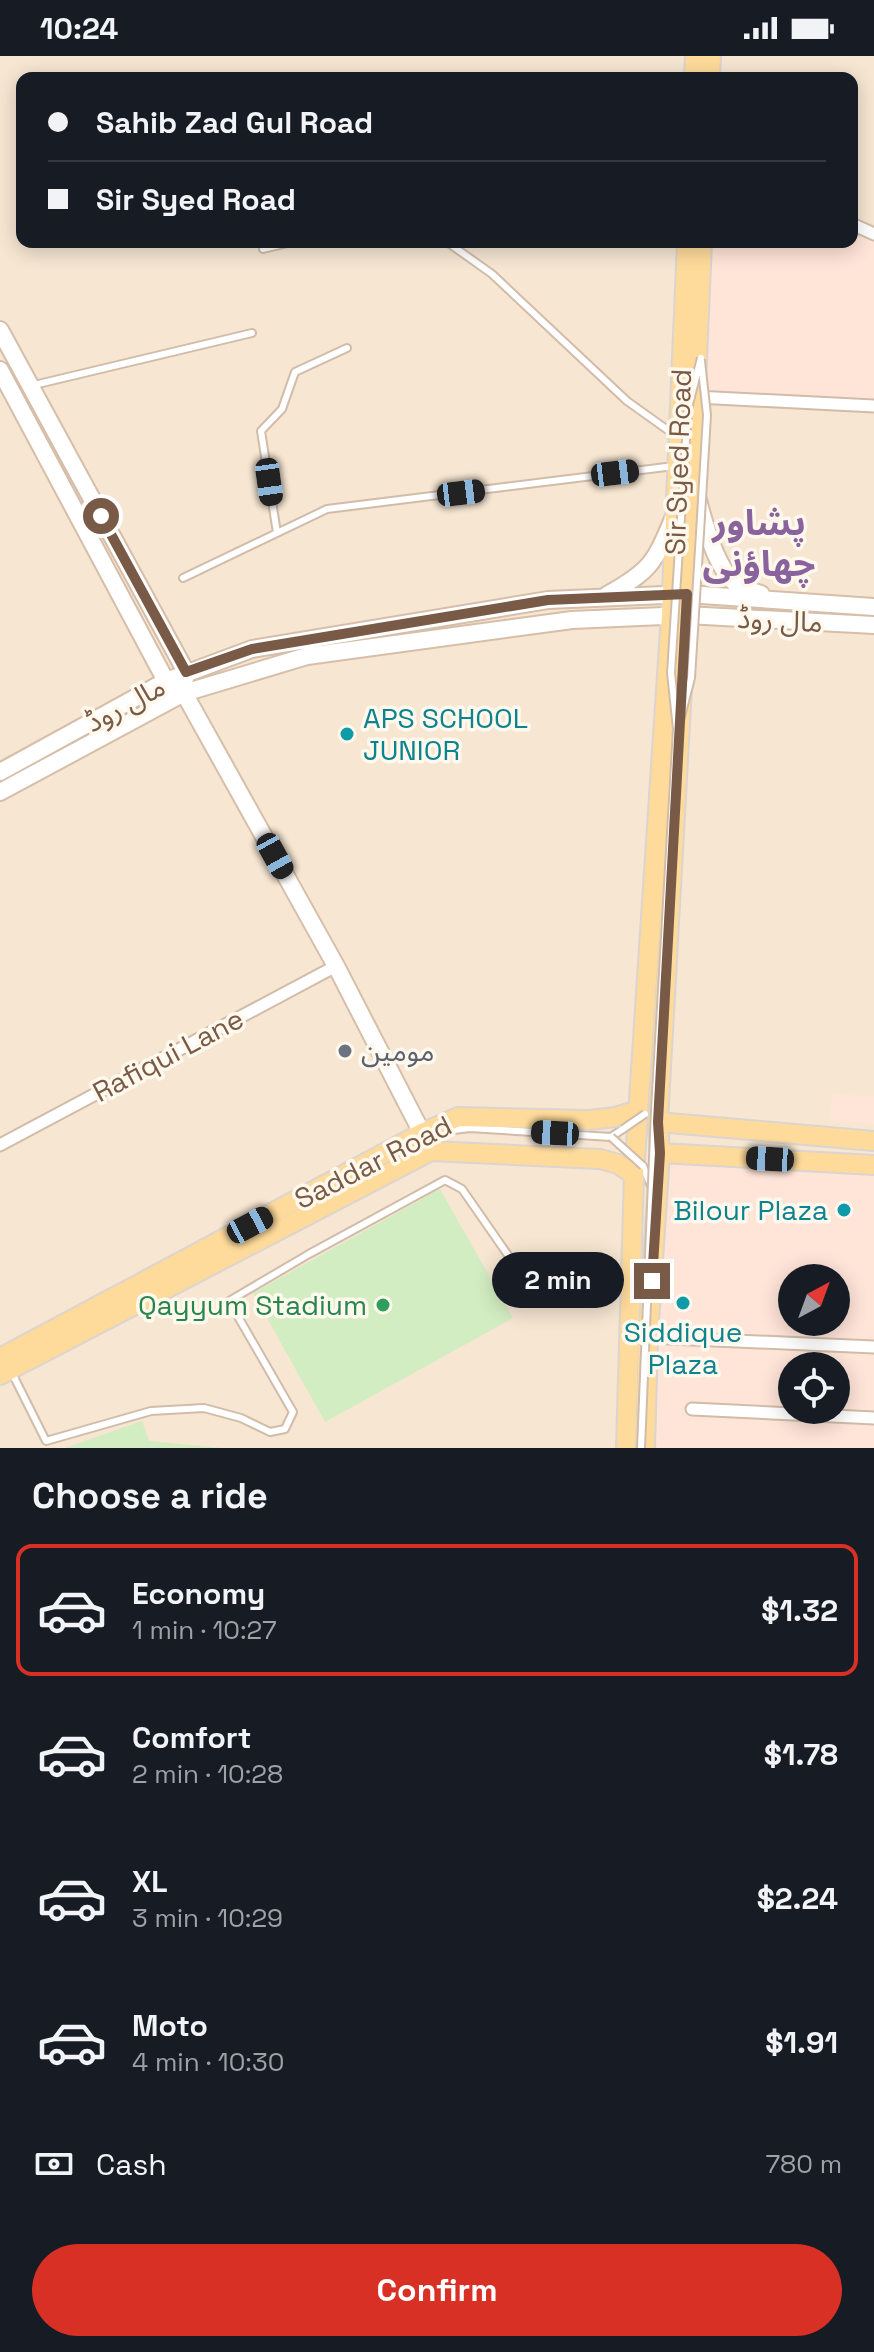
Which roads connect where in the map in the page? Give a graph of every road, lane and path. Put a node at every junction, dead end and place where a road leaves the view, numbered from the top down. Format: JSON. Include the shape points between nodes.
{"nodes":[{"id":1,"x":267,"y":248,"type":"edge"},
{"id":2,"x":455,"y":248,"type":"edge"},
{"id":3,"x":687,"y":248,"type":"edge"},
{"id":4,"x":704,"y":248,"type":"edge"},
{"id":5,"x":704,"y":248,"type":"edge"},
{"id":6,"x":263,"y":249,"type":"dead end"},
{"id":7,"x":0,"y":330,"type":"edge"},
{"id":8,"x":252,"y":333,"type":"dead end"},
{"id":9,"x":347,"y":348,"type":"dead end"},
{"id":10,"x":701,"y":358,"type":"junction"},
{"id":11,"x":0,"y":370,"type":"edge"},
{"id":12,"x":30,"y":386,"type":"junction"},
{"id":13,"x":696,"y":397,"type":"junction"},
{"id":14,"x":874,"y":406,"type":"edge"},
{"id":15,"x":679,"y":438,"type":"junction"},
{"id":16,"x":677,"y":466,"type":"junction"},
{"id":17,"x":692,"y":479,"type":"junction"},
{"id":18,"x":675,"y":513,"type":"junction"},
{"id":19,"x":277,"y":533,"type":"junction"},
{"id":20,"x":183,"y":578,"type":"dead end"},
{"id":21,"x":680,"y":594,"type":"junction"},
{"id":22,"x":602,"y":598,"type":"junction"},
{"id":23,"x":777,"y":601,"type":"junction"},
{"id":24,"x":874,"y":607,"type":"edge"},
{"id":25,"x":679,"y":615,"type":"junction"},
{"id":26,"x":874,"y":625,"type":"edge"},
{"id":27,"x":186,"y":672,"type":"junction"},
{"id":28,"x":166,"y":681,"type":"junction"},
{"id":29,"x":184,"y":693,"type":"junction"},
{"id":30,"x":677,"y":729,"type":"junction"},
{"id":31,"x":0,"y":772,"type":"edge"},
{"id":32,"x":0,"y":792,"type":"edge"},
{"id":33,"x":661,"y":912,"type":"junction"},
{"id":34,"x":336,"y":966,"type":"junction"},
{"id":35,"x":656,"y":1092,"type":"junction"},
{"id":36,"x":638,"y":1110,"type":"junction"},
{"id":37,"x":658,"y":1122,"type":"junction"},
{"id":38,"x":422,"y":1133,"type":"junction"},
{"id":39,"x":611,"y":1137,"type":"junction"},
{"id":40,"x":874,"y":1141,"type":"edge"},
{"id":41,"x":0,"y":1145,"type":"edge"},
{"id":42,"x":660,"y":1153,"type":"junction"},
{"id":43,"x":874,"y":1165,"type":"edge"},
{"id":44,"x":634,"y":1175,"type":"junction"},
{"id":45,"x":653,"y":1190,"type":"junction"},
{"id":46,"x":335,"y":1191,"type":"dead end"},
{"id":47,"x":311,"y":1202,"type":"junction"},
{"id":48,"x":633,"y":1223,"type":"junction"},
{"id":49,"x":655,"y":1224,"type":"junction"},
{"id":50,"x":546,"y":1284,"type":"dead end"},
{"id":51,"x":648,"y":1337,"type":"junction"},
{"id":52,"x":874,"y":1347,"type":"edge"},
{"id":53,"x":4,"y":1364,"type":"edge"},
{"id":54,"x":692,"y":1409,"type":"dead end"},
{"id":55,"x":874,"y":1418,"type":"edge"},
{"id":56,"x":46,"y":1441,"type":"junction"},
{"id":57,"x":39,"y":1448,"type":"edge"},
{"id":58,"x":626,"y":1448,"type":"edge"},
{"id":59,"x":643,"y":1448,"type":"edge"}],
"edges":[{"from":1,"to":6,"type":"lane"},
{"from":2,"to":15,"type":"lane","via":[[492,274],[627,401]]},
{"from":3,"to":15,"type":"main road","name":"Sir Syed Road"},
{"from":4,"to":10,"type":"lane"},
{"from":5,"to":13,"type":"main road","name":"Sir Syed Road"},
{"from":7,"to":12,"type":"main road"},
{"from":8,"to":12,"type":"lane"},
{"from":9,"to":19,"type":"lane","via":[[295,372],[282,409],[261,431]]},
{"from":10,"to":30,"type":"lane","bridge":true,"via":[[688,408],[671,659]]},
{"from":10,"to":30,"type":"lane","bridge":true,"via":[[707,415],[691,678]]},
{"from":11,"to":28,"type":"main road"},
{"from":12,"to":27,"type":"main road"},
{"from":13,"to":14,"type":"street"},
{"from":13,"to":17,"type":"main road","name":"Sir Syed Road"},
{"from":15,"to":16,"type":"main road","name":"Sir Syed Road"},
{"from":16,"to":18,"type":"main road","name":"Sir Syed Road"},
{"from":16,"to":19,"type":"lane","via":[[327,509]]},
{"from":17,"to":21,"type":"main road","name":"Sir Syed Road"},
{"from":17,"to":23,"type":"main road","via":[[724,569],[737,585]]},
{"from":18,"to":21,"type":"main road","name":"Sir Syed Road"},
{"from":18,"to":22,"type":"main road","via":[[647,568]]},
{"from":19,"to":20,"type":"lane"},
{"from":21,"to":22,"type":"main road","name":"مال روڈ"},
{"from":21,"to":23,"type":"main road","name":"مال روڈ"},
{"from":21,"to":25,"type":"main road","name":"Sir Syed Road"},
{"from":22,"to":27,"type":"main road","name":"مال روڈ","via":[[548,600],[252,649]]},
{"from":23,"to":24,"type":"main road","name":"مال روڈ"},
{"from":25,"to":26,"type":"main road","name":"مال روڈ"},
{"from":25,"to":29,"type":"main road","name":"مال روڈ","via":[[572,620],[307,656]]},
{"from":25,"to":33,"type":"main road","name":"Sir Syed Road"},
{"from":27,"to":28,"type":"main road","name":"مال روڈ"},
{"from":27,"to":29,"type":"main road"},
{"from":28,"to":29,"type":"main road"},
{"from":28,"to":31,"type":"main road","name":"مال روڈ"},
{"from":29,"to":32,"type":"main road","name":"مال روڈ"},
{"from":29,"to":34,"type":"main road"},
{"from":30,"to":35,"type":"lane","bridge":true},
{"from":33,"to":36,"type":"main road","name":"Sir Syed Road"},
{"from":33,"to":37,"type":"main road","name":"Sir Syed Road"},
{"from":34,"to":38,"type":"main road"},
{"from":34,"to":41,"type":"street","name":"Rafiqui Lane"},
{"from":35,"to":39,"type":"lane","bridge":true,"via":[[645,1114]]},
{"from":35,"to":45,"type":"lane","bridge":true},
{"from":36,"to":38,"type":"main road","name":"Saddar Road","via":[[589,1120],[458,1117]]},
{"from":36,"to":44,"type":"main road","name":"Sir Syed Road"},
{"from":37,"to":40,"type":"main road"},
{"from":37,"to":42,"type":"main road","name":"Sir Syed Road"},
{"from":38,"to":47,"type":"main road","name":"Saddar Road"},
{"from":39,"to":45,"type":"lane","bridge":true,"via":[[643,1166]]},
{"from":39,"to":47,"type":"lane","via":[[470,1128],[439,1132]]},
{"from":42,"to":43,"type":"main road"},
{"from":42,"to":49,"type":"main road","name":"Sir Syed Road"},
{"from":44,"to":47,"type":"main road","name":"Saddar Road","via":[[600,1159],[431,1151]]},
{"from":44,"to":48,"type":"main road","name":"Sir Syed Road"},
{"from":45,"to":59,"type":"lane","bridge":true},
{"from":46,"to":47,"type":"lane"},
{"from":47,"to":53,"type":"main road","name":"Saddar Road"},
{"from":48,"to":49,"type":"main road"},
{"from":48,"to":58,"type":"main road","name":"Sir Syed Road"},
{"from":49,"to":51,"type":"main road","name":"Sir Syed Road"},
{"from":50,"to":56,"type":"lane","via":[[524,1278],[462,1189],[445,1180],[229,1301],[293,1412],[285,1429],[270,1432],[204,1408],[151,1411]]},
{"from":51,"to":52,"type":"street"},
{"from":51,"to":59,"type":"main road","name":"Sir Syed Road"},
{"from":53,"to":56,"type":"lane"},
{"from":54,"to":55,"type":"street"},
{"from":56,"to":57,"type":"lane"}]}
